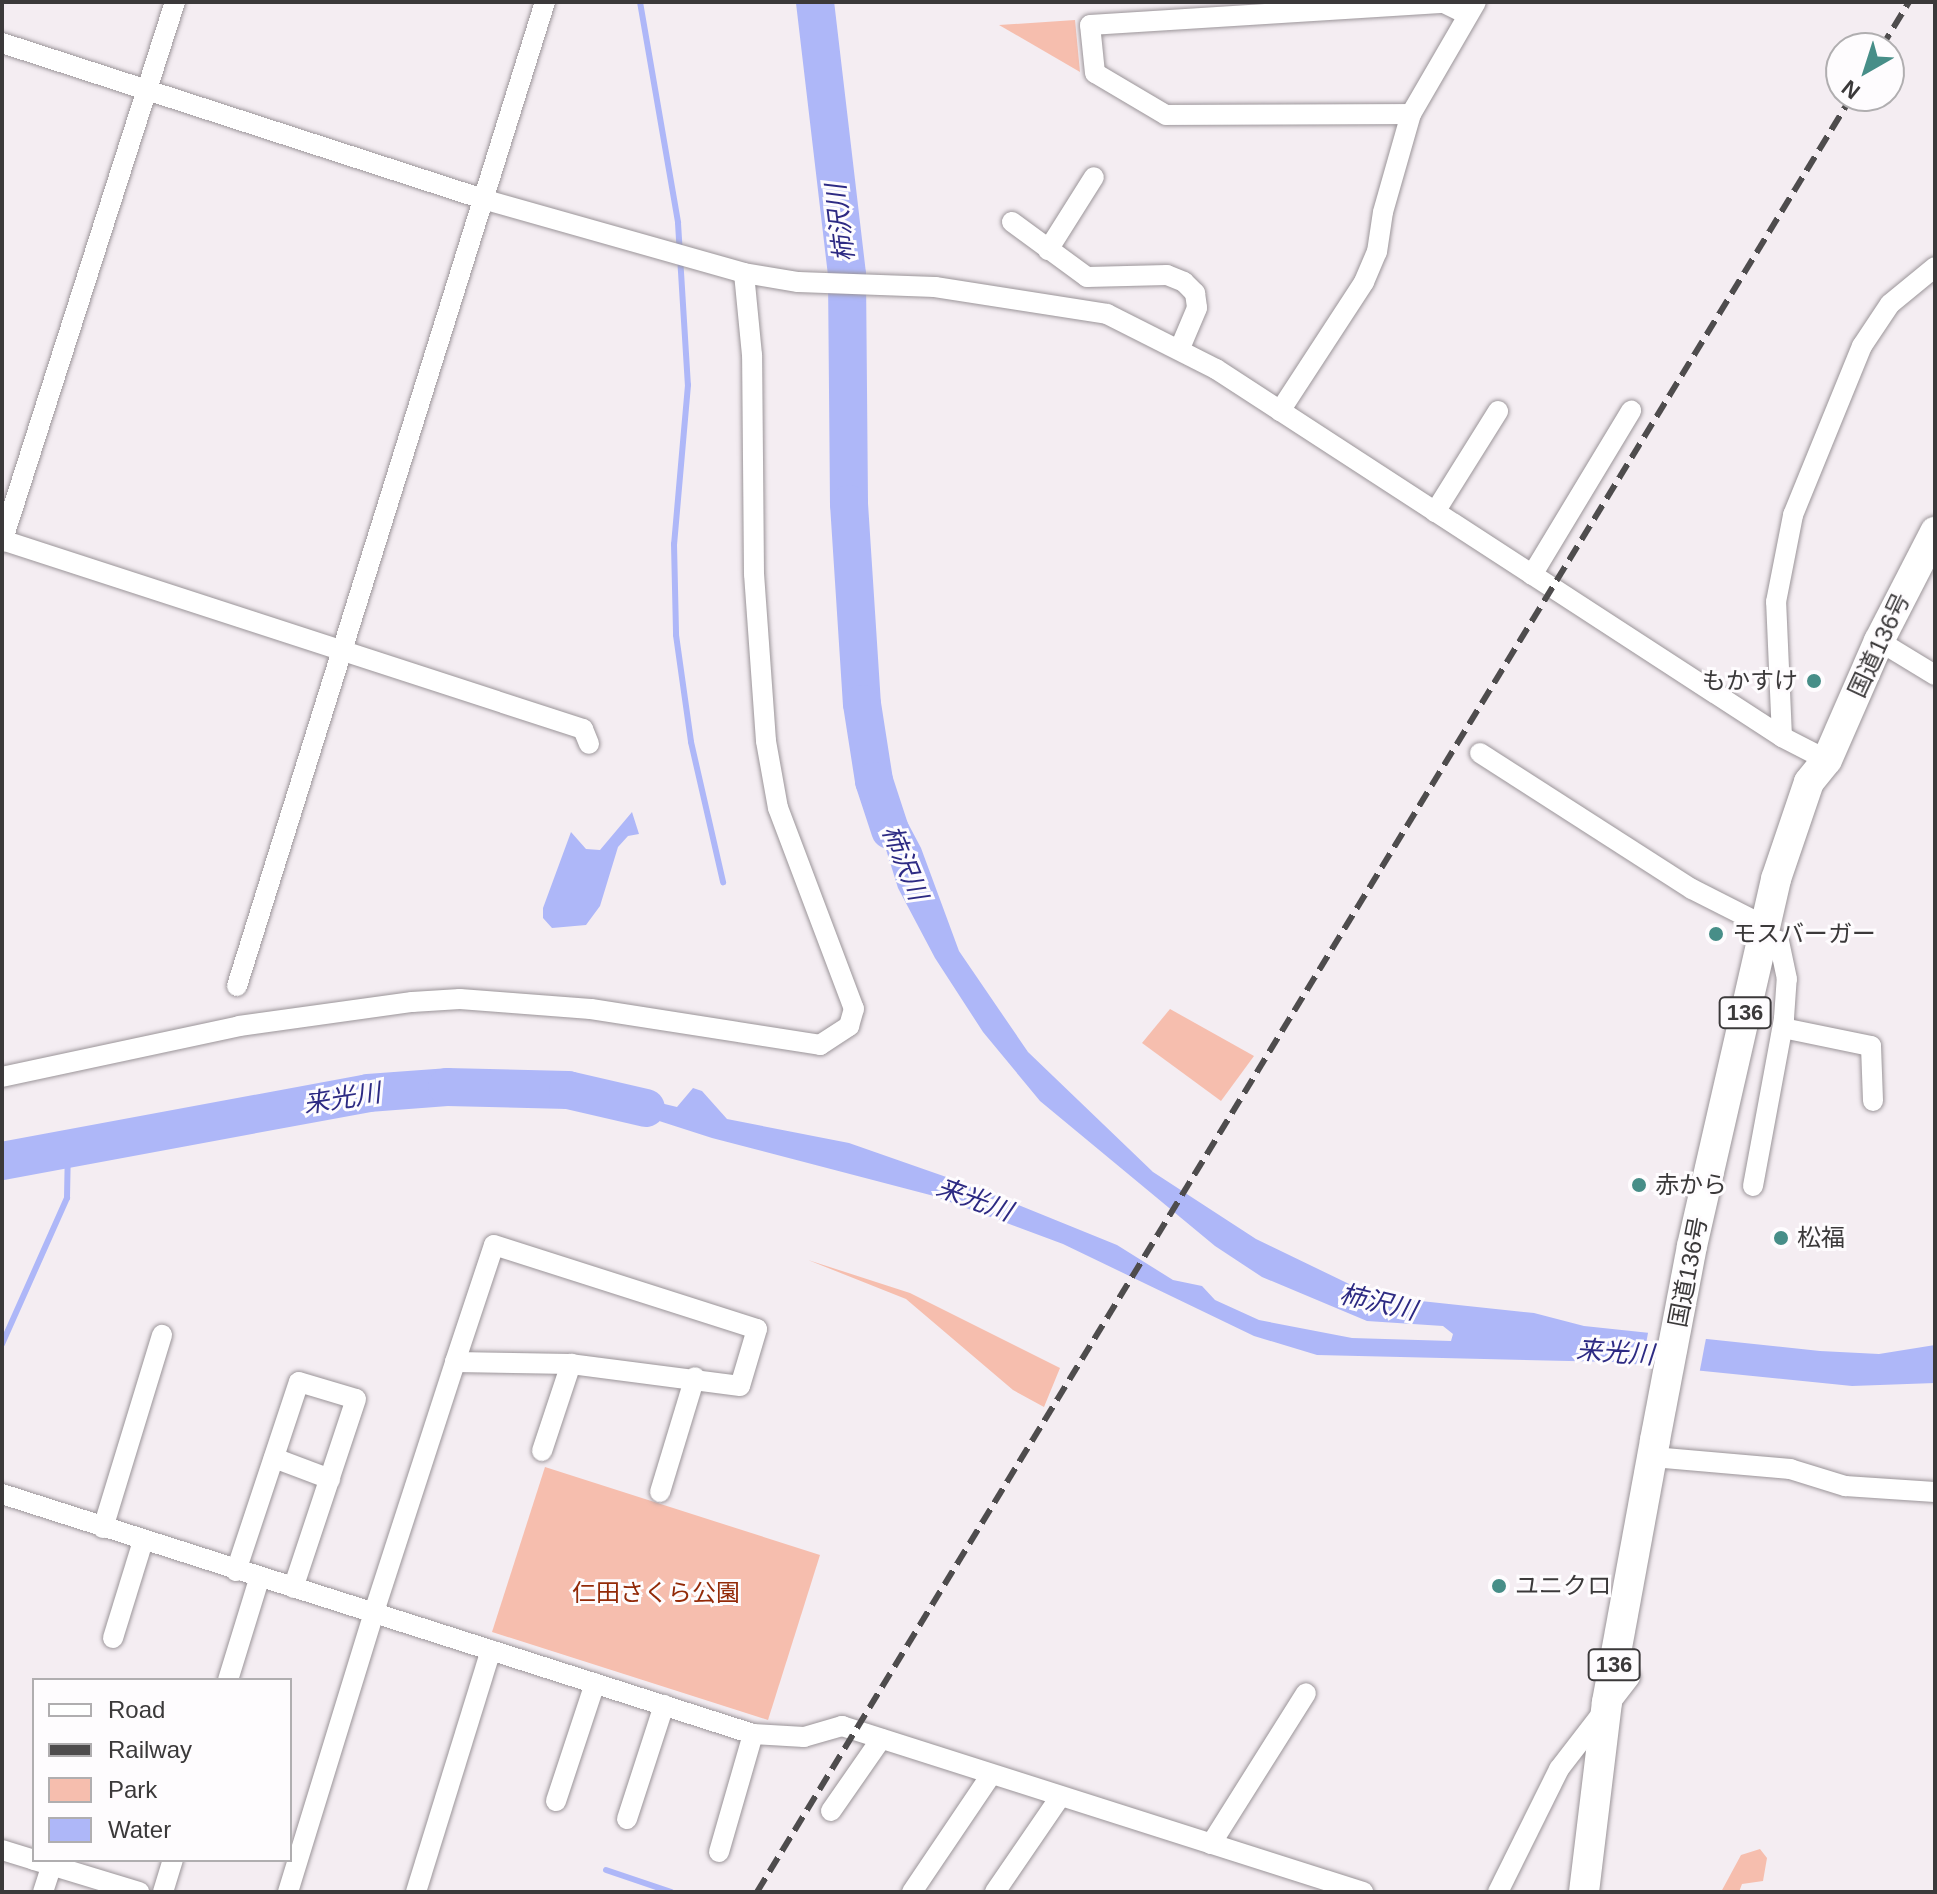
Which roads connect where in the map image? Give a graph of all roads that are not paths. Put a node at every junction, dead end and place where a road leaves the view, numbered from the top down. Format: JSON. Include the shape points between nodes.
{"nodes":[{"id":1,"x":175,"y":2,"type":"edge"},
{"id":2,"x":545,"y":2,"type":"edge"},
{"id":3,"x":1444,"y":2,"type":"edge"},
{"id":4,"x":1472,"y":8,"type":"edge"},
{"id":5,"x":1191,"y":10,"type":"edge"},
{"id":6,"x":2,"y":43,"type":"edge"},
{"id":7,"x":147,"y":90,"type":"junction"},
{"id":8,"x":1411,"y":114,"type":"junction"},
{"id":9,"x":1094,"y":177,"type":"dead end"},
{"id":10,"x":486,"y":200,"type":"junction"},
{"id":11,"x":1012,"y":222,"type":"dead end"},
{"id":12,"x":1048,"y":250,"type":"junction"},
{"id":13,"x":1935,"y":267,"type":"edge"},
{"id":14,"x":752,"y":274,"type":"junction"},
{"id":15,"x":1180,"y":348,"type":"junction"},
{"id":16,"x":1280,"y":411,"type":"junction"},
{"id":17,"x":1498,"y":411,"type":"dead end"},
{"id":18,"x":1631,"y":411,"type":"dead end"},
{"id":19,"x":1435,"y":512,"type":"junction"},
{"id":20,"x":1935,"y":532,"type":"edge"},
{"id":21,"x":2,"y":541,"type":"edge"},
{"id":22,"x":1532,"y":575,"type":"junction"},
{"id":23,"x":1879,"y":641,"type":"junction"},
{"id":24,"x":341,"y":647,"type":"junction"},
{"id":25,"x":1935,"y":675,"type":"edge"},
{"id":26,"x":1782,"y":737,"type":"junction"},
{"id":27,"x":589,"y":744,"type":"dead end"},
{"id":28,"x":1480,"y":753,"type":"dead end"},
{"id":29,"x":1827,"y":760,"type":"junction"},
{"id":30,"x":1772,"y":933,"type":"junction"},
{"id":31,"x":237,"y":986,"type":"dead end"},
{"id":32,"x":1783,"y":1028,"type":"junction"},
{"id":33,"x":2,"y":1077,"type":"edge"},
{"id":34,"x":1873,"y":1101,"type":"dead end"},
{"id":35,"x":1753,"y":1186,"type":"dead end"},
{"id":36,"x":162,"y":1335,"type":"dead end"},
{"id":37,"x":455,"y":1362,"type":"junction"},
{"id":38,"x":571,"y":1364,"type":"junction"},
{"id":39,"x":695,"y":1377,"type":"junction"},
{"id":40,"x":1662,"y":1450,"type":"junction"},
{"id":41,"x":542,"y":1451,"type":"dead end"},
{"id":42,"x":274,"y":1458,"type":"junction"},
{"id":43,"x":330,"y":1479,"type":"junction"},
{"id":44,"x":660,"y":1492,"type":"dead end"},
{"id":45,"x":1935,"y":1492,"type":"edge"},
{"id":46,"x":2,"y":1494,"type":"edge"},
{"id":47,"x":103,"y":1528,"type":"junction"},
{"id":48,"x":143,"y":1541,"type":"junction"},
{"id":49,"x":236,"y":1571,"type":"junction"},
{"id":50,"x":259,"y":1579,"type":"junction"},
{"id":51,"x":293,"y":1588,"type":"junction"},
{"id":52,"x":374,"y":1612,"type":"junction"},
{"id":53,"x":113,"y":1638,"type":"dead end"},
{"id":54,"x":491,"y":1650,"type":"junction"},
{"id":55,"x":1630,"y":1677,"type":"junction"},
{"id":56,"x":229,"y":1678,"type":"edge"},
{"id":57,"x":595,"y":1683,"type":"junction"},
{"id":58,"x":1306,"y":1693,"type":"dead end"},
{"id":59,"x":1607,"y":1702,"type":"junction"},
{"id":60,"x":664,"y":1705,"type":"junction"},
{"id":61,"x":753,"y":1734,"type":"junction"},
{"id":62,"x":881,"y":1739,"type":"junction"},
{"id":63,"x":991,"y":1775,"type":"junction"},
{"id":64,"x":1060,"y":1797,"type":"junction"},
{"id":65,"x":556,"y":1801,"type":"dead end"},
{"id":66,"x":831,"y":1811,"type":"dead end"},
{"id":67,"x":627,"y":1819,"type":"dead end"},
{"id":68,"x":1211,"y":1844,"type":"junction"},
{"id":69,"x":2,"y":1850,"type":"edge"},
{"id":70,"x":719,"y":1852,"type":"dead end"},
{"id":71,"x":32,"y":1859,"type":"edge"},
{"id":72,"x":40,"y":1862,"type":"edge"},
{"id":73,"x":172,"y":1862,"type":"edge"},
{"id":74,"x":43,"y":1892,"type":"edge"},
{"id":75,"x":139,"y":1892,"type":"edge"},
{"id":76,"x":163,"y":1892,"type":"edge"},
{"id":77,"x":288,"y":1892,"type":"edge"},
{"id":78,"x":416,"y":1892,"type":"edge"},
{"id":79,"x":912,"y":1892,"type":"edge"},
{"id":80,"x":995,"y":1892,"type":"edge"},
{"id":81,"x":1363,"y":1892,"type":"edge"},
{"id":82,"x":1498,"y":1892,"type":"edge"},
{"id":83,"x":1584,"y":1892,"type":"edge"},
{"id":84,"x":1603,"y":1892,"type":"edge"}],
"edges":[{"from":1,"to":7,"type":"street"},
{"from":2,"to":10,"type":"street"},
{"from":3,"to":4,"type":"street"},
{"from":3,"to":5,"type":"street"},
{"from":4,"to":8,"type":"street"},
{"from":5,"to":8,"type":"street","via":[[1090,25],[1095,73],[1166,115],[1184,118]]},
{"from":6,"to":7,"type":"street"},
{"from":7,"to":10,"type":"street"},
{"from":7,"to":21,"type":"street"},
{"from":8,"to":16,"type":"street","via":[[1377,252],[1364,282]]},
{"from":9,"to":12,"type":"street"},
{"from":10,"to":14,"type":"street"},
{"from":10,"to":24,"type":"street"},
{"from":11,"to":12,"type":"street"},
{"from":12,"to":15,"type":"street","via":[[1087,277],[1167,275],[1184,282],[1195,293],[1197,308]]},
{"from":13,"to":26,"type":"street","via":[[1890,304],[1862,346],[1793,515],[1776,602]]},
{"from":14,"to":15,"type":"street","via":[[1045,300],[1107,314]]},
{"from":14,"to":33,"type":"street","via":[[754,574],[766,741],[778,808],[854,1009],[849,1026],[820,1045],[591,1009],[460,999],[239,1026]]},
{"from":15,"to":16,"type":"street"},
{"from":16,"to":19,"type":"street"},
{"from":17,"to":19,"type":"street"},
{"from":18,"to":22,"type":"street"},
{"from":19,"to":22,"type":"street"},
{"from":20,"to":23,"type":"highway","name":"国道136号","number":"136"},
{"from":21,"to":24,"type":"street"},
{"from":22,"to":26,"type":"street"},
{"from":23,"to":25,"type":"street"},
{"from":23,"to":29,"type":"highway","name":"国道136号","number":"136"},
{"from":24,"to":27,"type":"street","via":[[583,729]]},
{"from":24,"to":31,"type":"street"},
{"from":26,"to":29,"type":"street"},
{"from":28,"to":30,"type":"street","via":[[1692,889]]},
{"from":29,"to":30,"type":"highway","name":"国道136号","number":"136","via":[[1809,782]]},
{"from":30,"to":32,"type":"street","via":[[1787,979]]},
{"from":30,"to":40,"type":"highway","name":"国道136号","number":"136","via":[[1694,1275]]},
{"from":32,"to":34,"type":"street","via":[[1871,1046]]},
{"from":32,"to":35,"type":"street"},
{"from":36,"to":47,"type":"street"},
{"from":37,"to":38,"type":"street"},
{"from":37,"to":39,"type":"street","via":[[494,1245],[757,1329],[740,1386]]},
{"from":37,"to":52,"type":"street"},
{"from":38,"to":39,"type":"street"},
{"from":38,"to":41,"type":"street"},
{"from":39,"to":44,"type":"street"},
{"from":40,"to":45,"type":"street","via":[[1790,1469],[1845,1486]]},
{"from":40,"to":55,"type":"highway","name":"国道136号","number":"136"},
{"from":40,"to":59,"type":"highway","name":"国道136号","number":"136"},
{"from":42,"to":43,"type":"street"},
{"from":42,"to":43,"type":"street","via":[[299,1382],[356,1399]]},
{"from":42,"to":49,"type":"street"},
{"from":43,"to":51,"type":"street"},
{"from":46,"to":47,"type":"street"},
{"from":47,"to":48,"type":"street"},
{"from":48,"to":49,"type":"street"},
{"from":48,"to":53,"type":"street"},
{"from":49,"to":50,"type":"street"},
{"from":50,"to":51,"type":"street"},
{"from":50,"to":56,"type":"street"},
{"from":51,"to":52,"type":"street"},
{"from":52,"to":54,"type":"street"},
{"from":52,"to":77,"type":"street"},
{"from":54,"to":57,"type":"street"},
{"from":54,"to":78,"type":"street"},
{"from":55,"to":59,"type":"street"},
{"from":55,"to":84,"type":"highway","name":"国道136号","number":"136"},
{"from":57,"to":60,"type":"street"},
{"from":57,"to":65,"type":"street"},
{"from":58,"to":68,"type":"street"},
{"from":59,"to":82,"type":"street","via":[[1559,1769]]},
{"from":59,"to":83,"type":"highway","name":"国道136号","number":"136"},
{"from":60,"to":61,"type":"street"},
{"from":60,"to":67,"type":"street"},
{"from":61,"to":62,"type":"street","via":[[804,1737],[842,1726]]},
{"from":61,"to":70,"type":"street"},
{"from":62,"to":63,"type":"street"},
{"from":62,"to":66,"type":"street"},
{"from":63,"to":64,"type":"street"},
{"from":63,"to":79,"type":"street"},
{"from":64,"to":68,"type":"street"},
{"from":64,"to":80,"type":"street"},
{"from":68,"to":81,"type":"street"},
{"from":69,"to":71,"type":"street"},
{"from":72,"to":74,"type":"street"},
{"from":72,"to":75,"type":"street"},
{"from":73,"to":76,"type":"street"}]}
